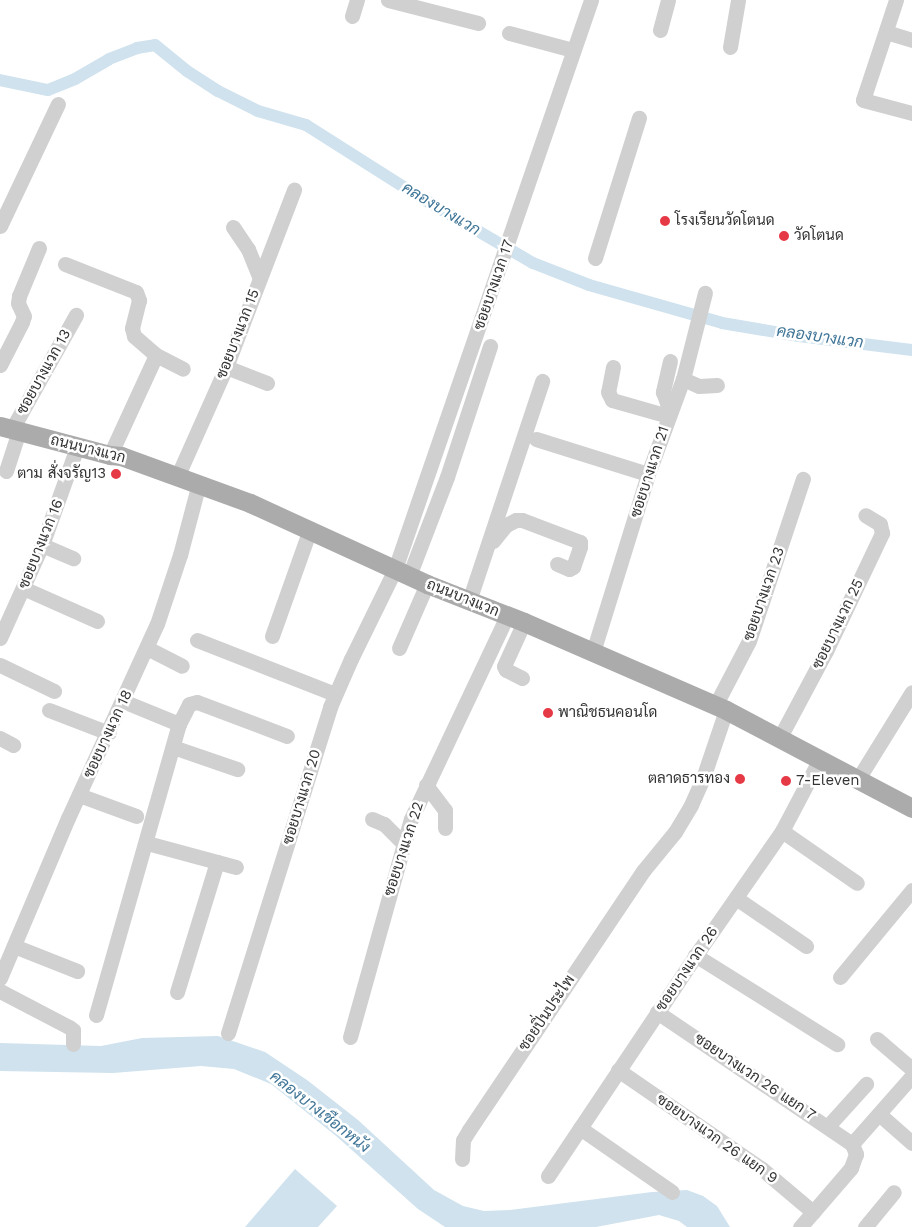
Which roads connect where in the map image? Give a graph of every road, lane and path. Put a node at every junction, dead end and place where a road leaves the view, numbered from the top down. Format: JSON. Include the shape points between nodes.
{"nodes":[{"id":1,"x":356,"y":0,"type":"edge"},
{"id":2,"x":388,"y":0,"type":"edge"},
{"id":3,"x":591,"y":0,"type":"edge"},
{"id":4,"x":668,"y":0,"type":"edge"},
{"id":5,"x":738,"y":0,"type":"edge"},
{"id":6,"x":896,"y":0,"type":"edge"},
{"id":7,"x":352,"y":16,"type":"dead end"},
{"id":8,"x":478,"y":24,"type":"dead end"},
{"id":9,"x":660,"y":30,"type":"dead end"},
{"id":10,"x":886,"y":32,"type":"junction"},
{"id":11,"x":509,"y":33,"type":"dead end"},
{"id":12,"x":912,"y":40,"type":"edge"},
{"id":13,"x":730,"y":47,"type":"dead end"},
{"id":14,"x":574,"y":50,"type":"junction"},
{"id":15,"x":58,"y":104,"type":"dead end"},
{"id":16,"x":912,"y":113,"type":"edge"},
{"id":17,"x":639,"y":118,"type":"dead end"},
{"id":18,"x":294,"y":190,"type":"dead end"},
{"id":19,"x":0,"y":226,"type":"edge"},
{"id":20,"x":233,"y":226,"type":"dead end"},
{"id":21,"x":39,"y":248,"type":"dead end"},
{"id":22,"x":595,"y":258,"type":"dead end"},
{"id":23,"x":65,"y":264,"type":"dead end"},
{"id":24,"x":260,"y":278,"type":"junction"},
{"id":25,"x":705,"y":293,"type":"dead end"},
{"id":26,"x":76,"y":315,"type":"dead end"},
{"id":27,"x":490,"y":346,"type":"dead end"},
{"id":28,"x":156,"y":355,"type":"junction"},
{"id":29,"x":670,"y":361,"type":"dead end"},
{"id":30,"x":0,"y":365,"type":"edge"},
{"id":31,"x":226,"y":367,"type":"junction"},
{"id":32,"x":613,"y":367,"type":"dead end"},
{"id":33,"x":183,"y":368,"type":"dead end"},
{"id":34,"x":683,"y":379,"type":"junction"},
{"id":35,"x":542,"y":381,"type":"dead end"},
{"id":36,"x":267,"y":383,"type":"dead end"},
{"id":37,"x":717,"y":385,"type":"dead end"},
{"id":38,"x":671,"y":410,"type":"junction"},
{"id":39,"x":11,"y":429,"type":"edge"},
{"id":40,"x":536,"y":438,"type":"dead end"},
{"id":41,"x":77,"y":447,"type":"junction"},
{"id":42,"x":110,"y":456,"type":"junction"},
{"id":43,"x":6,"y":471,"type":"dead end"},
{"id":44,"x":648,"y":474,"type":"junction"},
{"id":45,"x":178,"y":475,"type":"junction"},
{"id":46,"x":803,"y":479,"type":"dead end"},
{"id":47,"x":199,"y":484,"type":"junction"},
{"id":48,"x":865,"y":515,"type":"dead end"},
{"id":49,"x":309,"y":532,"type":"junction"},
{"id":50,"x":42,"y":545,"type":"junction"},
{"id":51,"x":487,"y":550,"type":"junction"},
{"id":52,"x":73,"y":558,"type":"dead end"},
{"id":53,"x":557,"y":564,"type":"dead end"},
{"id":54,"x":402,"y":572,"type":"junction"},
{"id":55,"x":427,"y":584,"type":"junction"},
{"id":56,"x":23,"y":588,"type":"junction"},
{"id":57,"x":469,"y":601,"type":"junction"},
{"id":58,"x":515,"y":619,"type":"junction"},
{"id":59,"x":97,"y":621,"type":"dead end"},
{"id":60,"x":272,"y":636,"type":"dead end"},
{"id":61,"x":0,"y":638,"type":"edge"},
{"id":62,"x":197,"y":640,"type":"dead end"},
{"id":63,"x":147,"y":648,"type":"junction"},
{"id":64,"x":399,"y":648,"type":"dead end"},
{"id":65,"x":593,"y":652,"type":"junction"},
{"id":66,"x":0,"y":665,"type":"edge"},
{"id":67,"x":182,"y":666,"type":"dead end"},
{"id":68,"x":522,"y":678,"type":"dead end"},
{"id":69,"x":54,"y":691,"type":"dead end"},
{"id":70,"x":912,"y":692,"type":"edge"},
{"id":71,"x":335,"y":694,"type":"junction"},
{"id":72,"x":124,"y":701,"type":"junction"},
{"id":73,"x":720,"y":708,"type":"junction"},
{"id":74,"x":50,"y":710,"type":"dead end"},
{"id":75,"x":179,"y":724,"type":"junction"},
{"id":76,"x":108,"y":732,"type":"junction"},
{"id":77,"x":287,"y":736,"type":"dead end"},
{"id":78,"x":779,"y":739,"type":"junction"},
{"id":79,"x":173,"y":746,"type":"junction"},
{"id":80,"x":820,"y":759,"type":"junction"},
{"id":81,"x":237,"y":768,"type":"dead end"},
{"id":82,"x":858,"y":779,"type":"junction"},
{"id":83,"x":426,"y":785,"type":"junction"},
{"id":84,"x":79,"y":795,"type":"junction"},
{"id":85,"x":912,"y":808,"type":"edge"},
{"id":86,"x":136,"y":816,"type":"dead end"},
{"id":87,"x":372,"y":819,"type":"dead end"},
{"id":88,"x":445,"y":828,"type":"dead end"},
{"id":89,"x":782,"y":831,"type":"junction"},
{"id":90,"x":147,"y":842,"type":"junction"},
{"id":91,"x":403,"y":843,"type":"junction"},
{"id":92,"x":217,"y":862,"type":"junction"},
{"id":93,"x":236,"y":867,"type":"dead end"},
{"id":94,"x":643,"y":871,"type":"joint"},
{"id":95,"x":857,"y":884,"type":"dead end"},
{"id":96,"x":912,"y":890,"type":"edge"},
{"id":97,"x":736,"y":898,"type":"junction"},
{"id":98,"x":14,"y":946,"type":"junction"},
{"id":99,"x":806,"y":946,"type":"dead end"},
{"id":100,"x":695,"y":955,"type":"junction"},
{"id":101,"x":77,"y":971,"type":"dead end"},
{"id":102,"x":840,"y":977,"type":"dead end"},
{"id":103,"x":0,"y":978,"type":"edge"},
{"id":104,"x":0,"y":991,"type":"edge"},
{"id":105,"x":177,"y":992,"type":"dead end"},
{"id":106,"x":657,"y":1012,"type":"junction"},
{"id":107,"x":96,"y":1015,"type":"dead end"},
{"id":108,"x":228,"y":1033,"type":"dead end"},
{"id":109,"x":350,"y":1037,"type":"dead end"},
{"id":110,"x":877,"y":1039,"type":"dead end"},
{"id":111,"x":73,"y":1044,"type":"dead end"},
{"id":112,"x":837,"y":1044,"type":"dead end"},
{"id":113,"x":618,"y":1070,"type":"junction"},
{"id":114,"x":912,"y":1070,"type":"edge"},
{"id":115,"x":912,"y":1076,"type":"edge"},
{"id":116,"x":866,"y":1084,"type":"dead end"},
{"id":117,"x":879,"y":1114,"type":"junction"},
{"id":118,"x":828,"y":1126,"type":"junction"},
{"id":119,"x":580,"y":1128,"type":"junction"},
{"id":120,"x":912,"y":1143,"type":"edge"},
{"id":121,"x":852,"y":1144,"type":"junction"},
{"id":122,"x":462,"y":1159,"type":"dead end"},
{"id":123,"x":548,"y":1176,"type":"dead end"},
{"id":124,"x":672,"y":1192,"type":"dead end"},
{"id":125,"x":894,"y":1192,"type":"dead end"},
{"id":126,"x":813,"y":1212,"type":"junction"},
{"id":127,"x":800,"y":1227,"type":"edge"},
{"id":128,"x":865,"y":1227,"type":"edge"}],
"edges":[{"from":1,"to":7,"type":"street"},
{"from":2,"to":8,"type":"street"},
{"from":3,"to":14,"type":"street","name":"ซอยบางแวก 17"},
{"from":4,"to":9,"type":"street"},
{"from":5,"to":13,"type":"street"},
{"from":6,"to":10,"type":"street"},
{"from":10,"to":12,"type":"street"},
{"from":10,"to":16,"type":"street","via":[[863,100]]},
{"from":11,"to":14,"type":"street"},
{"from":14,"to":54,"type":"street","name":"ซอยบางแวก 17","via":[[501,263]]},
{"from":15,"to":19,"type":"street"},
{"from":17,"to":22,"type":"street"},
{"from":18,"to":24,"type":"street","name":"ซอยบางแวก 15"},
{"from":20,"to":24,"type":"street","via":[[248,249]]},
{"from":21,"to":30,"type":"street","via":[[19,296],[24,316],[22,322]]},
{"from":23,"to":28,"type":"street","via":[[136,292],[140,300],[132,328],[134,336]]},
{"from":24,"to":31,"type":"street","name":"ซอยบางแวก 15"},
{"from":25,"to":34,"type":"street","name":"ซอยบางแวก 21"},
{"from":26,"to":39,"type":"street","name":"ซอยบางแวก 13"},
{"from":27,"to":54,"type":"street","via":[[447,477]]},
{"from":28,"to":33,"type":"street"},
{"from":28,"to":42,"type":"street"},
{"from":29,"to":38,"type":"street","via":[[663,392]]},
{"from":31,"to":36,"type":"street"},
{"from":31,"to":45,"type":"street","name":"ซอยบางแวก 15"},
{"from":32,"to":38,"type":"street","via":[[608,392],[612,400]]},
{"from":34,"to":37,"type":"street","via":[[698,386]]},
{"from":34,"to":38,"type":"street","name":"ซอยบางแวก 21"},
{"from":35,"to":51,"type":"street"},
{"from":38,"to":44,"type":"street","name":"ซอยบางแวก 21"},
{"from":39,"to":41,"type":"main road","name":"ถนนบางแวก"},
{"from":39,"to":43,"type":"street","name":"ซอยบางแวก 13"},
{"from":40,"to":44,"type":"street"},
{"from":41,"to":42,"type":"main road","name":"ถนนบางแวก"},
{"from":41,"to":50,"type":"street","name":"ซอยบางแวก 16"},
{"from":42,"to":45,"type":"main road","name":"ถนนบางแวก","via":[[122,456]]},
{"from":44,"to":65,"type":"street","name":"ซอยบางแวก 21"},
{"from":45,"to":47,"type":"main road","name":"ถนนบางแวก"},
{"from":46,"to":73,"type":"street","name":"ซอยบางแวก 23","via":[[749,641]]},
{"from":47,"to":49,"type":"main road","name":"ถนนบางแวก","via":[[250,503]]},
{"from":47,"to":63,"type":"street","name":"ซอยบางแวก 18","via":[[180,555]]},
{"from":48,"to":78,"type":"street","name":"ซอยบางแวก 25","via":[[880,524],[882,533],[826,651]]},
{"from":49,"to":54,"type":"main road","name":"ถนนบางแวก"},
{"from":49,"to":60,"type":"street"},
{"from":50,"to":52,"type":"street"},
{"from":50,"to":56,"type":"street","name":"ซอยบางแวก 16"},
{"from":51,"to":53,"type":"street","via":[[506,525],[522,520],[580,542],[573,567]]},
{"from":51,"to":57,"type":"street"},
{"from":54,"to":55,"type":"main road","name":"ถนนบางแวก"},
{"from":54,"to":71,"type":"street","name":"ซอยบางแวก 20"},
{"from":55,"to":57,"type":"main road","name":"ถนนบางแวก"},
{"from":55,"to":64,"type":"street"},
{"from":56,"to":59,"type":"street"},
{"from":56,"to":61,"type":"street","name":"ซอยบางแวก 16"},
{"from":57,"to":58,"type":"main road","name":"ถนนบางแวก"},
{"from":58,"to":65,"type":"main road","name":"ถนนบางแวก"},
{"from":58,"to":68,"type":"street","via":[[504,666]]},
{"from":58,"to":83,"type":"street","name":"ซอยบางแวก 22"},
{"from":62,"to":71,"type":"street"},
{"from":63,"to":67,"type":"street"},
{"from":63,"to":72,"type":"street","name":"ซอยบางแวก 18"},
{"from":65,"to":73,"type":"main road","name":"ถนนบางแวก"},
{"from":66,"to":69,"type":"street"},
{"from":70,"to":82,"type":"street"},
{"from":71,"to":108,"type":"street","name":"ซอยบางแวก 20"},
{"from":72,"to":75,"type":"street"},
{"from":72,"to":76,"type":"street","name":"ซอยบางแวก 18"},
{"from":73,"to":78,"type":"main road","name":"ถนนบางแวก"},
{"from":73,"to":94,"type":"street","name":"ซอยบางแวก 23","via":[[691,805],[675,832]]},
{"from":74,"to":76,"type":"street"},
{"from":75,"to":77,"type":"street","via":[[189,704],[198,702]]},
{"from":75,"to":79,"type":"street"},
{"from":76,"to":84,"type":"street","name":"ซอยบางแวก 18"},
{"from":78,"to":80,"type":"main road","name":"ถนนบางแวก"},
{"from":79,"to":81,"type":"street"},
{"from":79,"to":90,"type":"street"},
{"from":80,"to":82,"type":"main road","name":"ถนนบางแวก"},
{"from":80,"to":89,"type":"street","name":"ซอยบางแวก 26"},
{"from":82,"to":85,"type":"main road","name":"ถนนบางแวก"},
{"from":83,"to":88,"type":"street","via":[[445,810]]},
{"from":83,"to":91,"type":"street","name":"ซอยบางแวก 22"},
{"from":84,"to":86,"type":"street"},
{"from":84,"to":98,"type":"street","name":"ซอยบางแวก 18"},
{"from":87,"to":91,"type":"street","via":[[384,824]]},
{"from":89,"to":95,"type":"street"},
{"from":89,"to":97,"type":"street","name":"ซอยบางแวก 26"},
{"from":90,"to":92,"type":"street"},
{"from":90,"to":107,"type":"street"},
{"from":91,"to":109,"type":"street","name":"ซอยบางแวก 22"},
{"from":92,"to":93,"type":"street"},
{"from":92,"to":105,"type":"street"},
{"from":94,"to":122,"type":"street","name":"ซอยปิ่นประไพ","via":[[469,1130],[463,1140]]},
{"from":96,"to":102,"type":"street"},
{"from":97,"to":99,"type":"street"},
{"from":97,"to":100,"type":"street","name":"ซอยบางแวก 26"},
{"from":98,"to":101,"type":"street"},
{"from":98,"to":103,"type":"street","name":"ซอยบางแวก 18"},
{"from":100,"to":106,"type":"street","name":"ซอยบางแวก 26"},
{"from":100,"to":112,"type":"street"},
{"from":104,"to":111,"type":"street","via":[[69,1027],[73,1030]]},
{"from":106,"to":113,"type":"street","name":"ซอยบางแวก 26"},
{"from":106,"to":118,"type":"street","name":"ซอยบางแวก 26 แยก 7"},
{"from":110,"to":114,"type":"street"},
{"from":113,"to":119,"type":"street","name":"ซอยบางแวก 26"},
{"from":113,"to":126,"type":"street","name":"ซอยบางแวก 26 แยก 9","via":[[762,1169]]},
{"from":115,"to":117,"type":"street"},
{"from":116,"to":118,"type":"street"},
{"from":117,"to":120,"type":"street"},
{"from":117,"to":121,"type":"street"},
{"from":118,"to":121,"type":"street","name":"ซอยบางแวก 26 แยก 7"},
{"from":119,"to":123,"type":"street","name":"ซอยบางแวก 26"},
{"from":119,"to":124,"type":"street"},
{"from":121,"to":126,"type":"street","via":[[855,1161]]},
{"from":125,"to":128,"type":"street"},
{"from":126,"to":127,"type":"street"}]}
